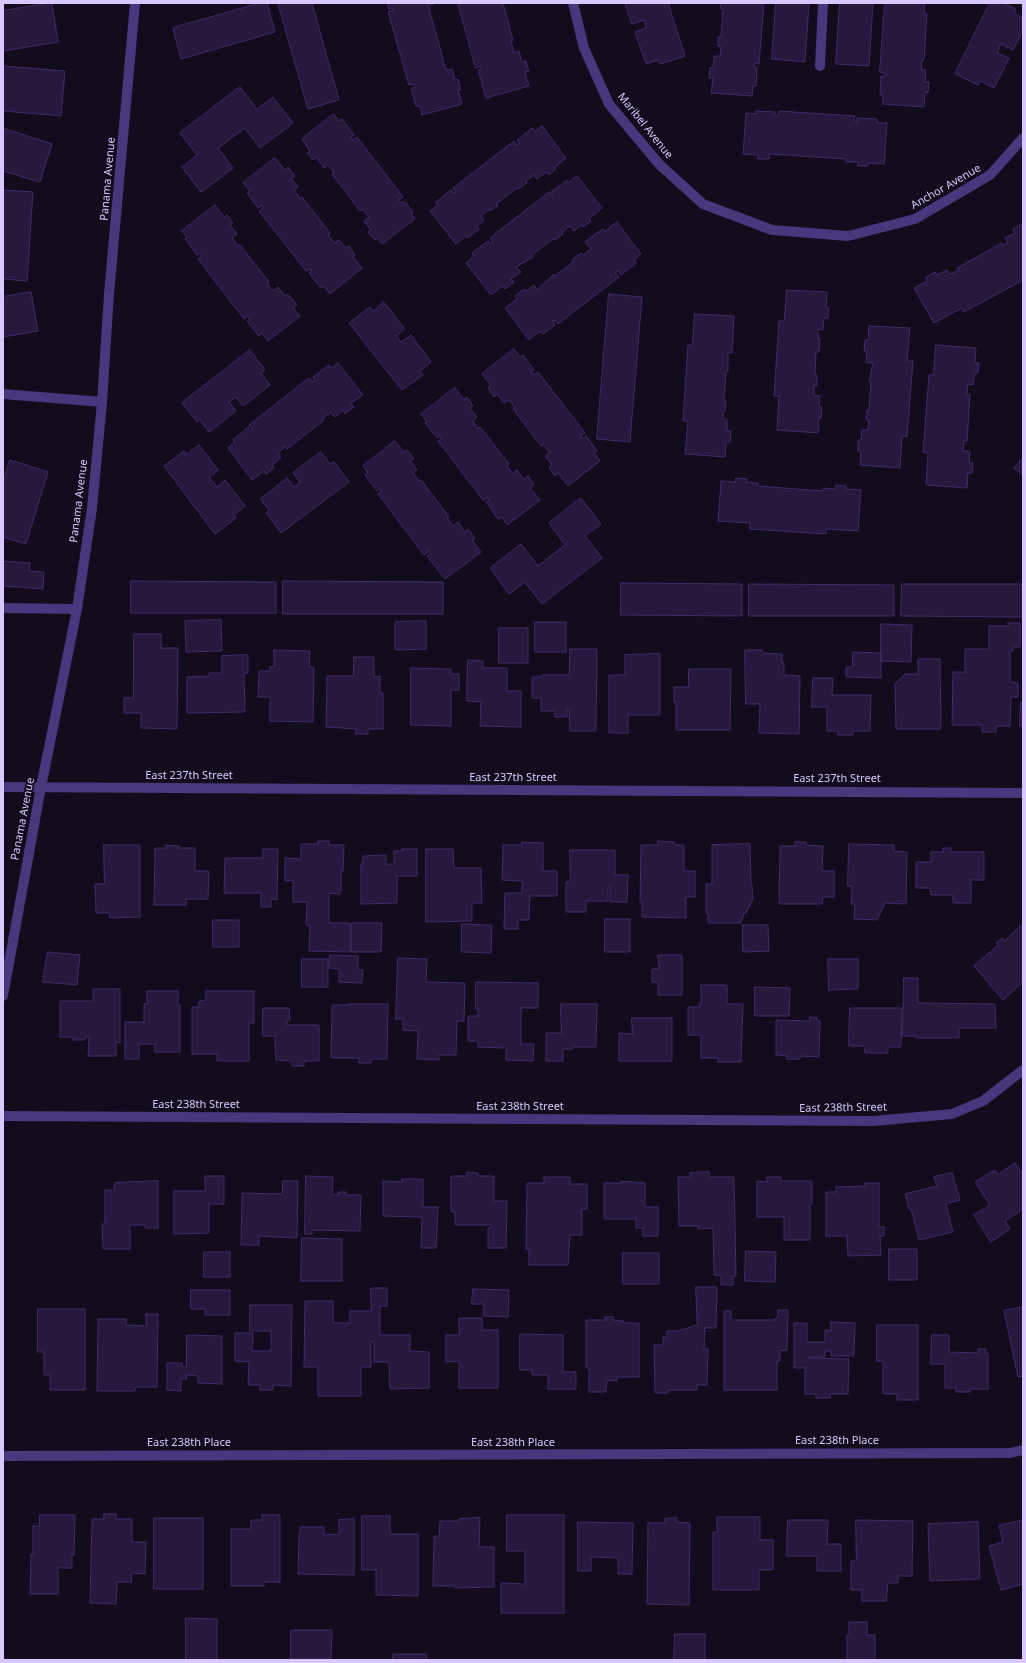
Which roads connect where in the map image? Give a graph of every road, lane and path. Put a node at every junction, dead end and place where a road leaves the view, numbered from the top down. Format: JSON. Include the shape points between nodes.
{"nodes":[{"id":1,"x":135,"y":3,"type":"edge"},
{"id":2,"x":573,"y":3,"type":"edge"},
{"id":3,"x":824,"y":3,"type":"edge"},
{"id":4,"x":820,"y":66,"type":"dead end"},
{"id":5,"x":1023,"y":138,"type":"edge"},
{"id":6,"x":703,"y":204,"type":"joint"},
{"id":7,"x":3,"y":394,"type":"edge"},
{"id":8,"x":102,"y":402,"type":"junction"},
{"id":9,"x":3,"y":608,"type":"edge"},
{"id":10,"x":77,"y":609,"type":"junction"},
{"id":11,"x":3,"y":786,"type":"edge"},
{"id":12,"x":41,"y":787,"type":"junction"},
{"id":13,"x":1023,"y":793,"type":"edge"},
{"id":14,"x":3,"y":996,"type":"edge"},
{"id":15,"x":1023,"y":1070,"type":"edge"},
{"id":16,"x":3,"y":1116,"type":"edge"},
{"id":17,"x":1023,"y":1450,"type":"edge"},
{"id":18,"x":3,"y":1456,"type":"edge"}],
"edges":[{"from":1,"to":8,"type":"street","name":"Panama Avenue"},
{"from":2,"to":6,"type":"street","name":"Maribel Avenue","via":[[584,48],[609,104],[659,164]]},
{"from":3,"to":4,"type":"street"},
{"from":5,"to":6,"type":"street","name":"Anchor Avenue","via":[[990,175],[914,219],[848,236],[772,230]]},
{"from":7,"to":8,"type":"street"},
{"from":8,"to":10,"type":"street","name":"Panama Avenue","via":[[92,508]]},
{"from":9,"to":10,"type":"street"},
{"from":10,"to":12,"type":"street","name":"Panama Avenue"},
{"from":11,"to":12,"type":"street","name":"East 237th Street"},
{"from":12,"to":13,"type":"street","name":"East 237th Street"},
{"from":12,"to":14,"type":"street","name":"Panama Avenue"},
{"from":15,"to":16,"type":"street","name":"East 238th Street","via":[[983,1101],[952,1114],[873,1121]]},
{"from":17,"to":18,"type":"street","name":"East 238th Place","via":[[1002,1453]]}]}
